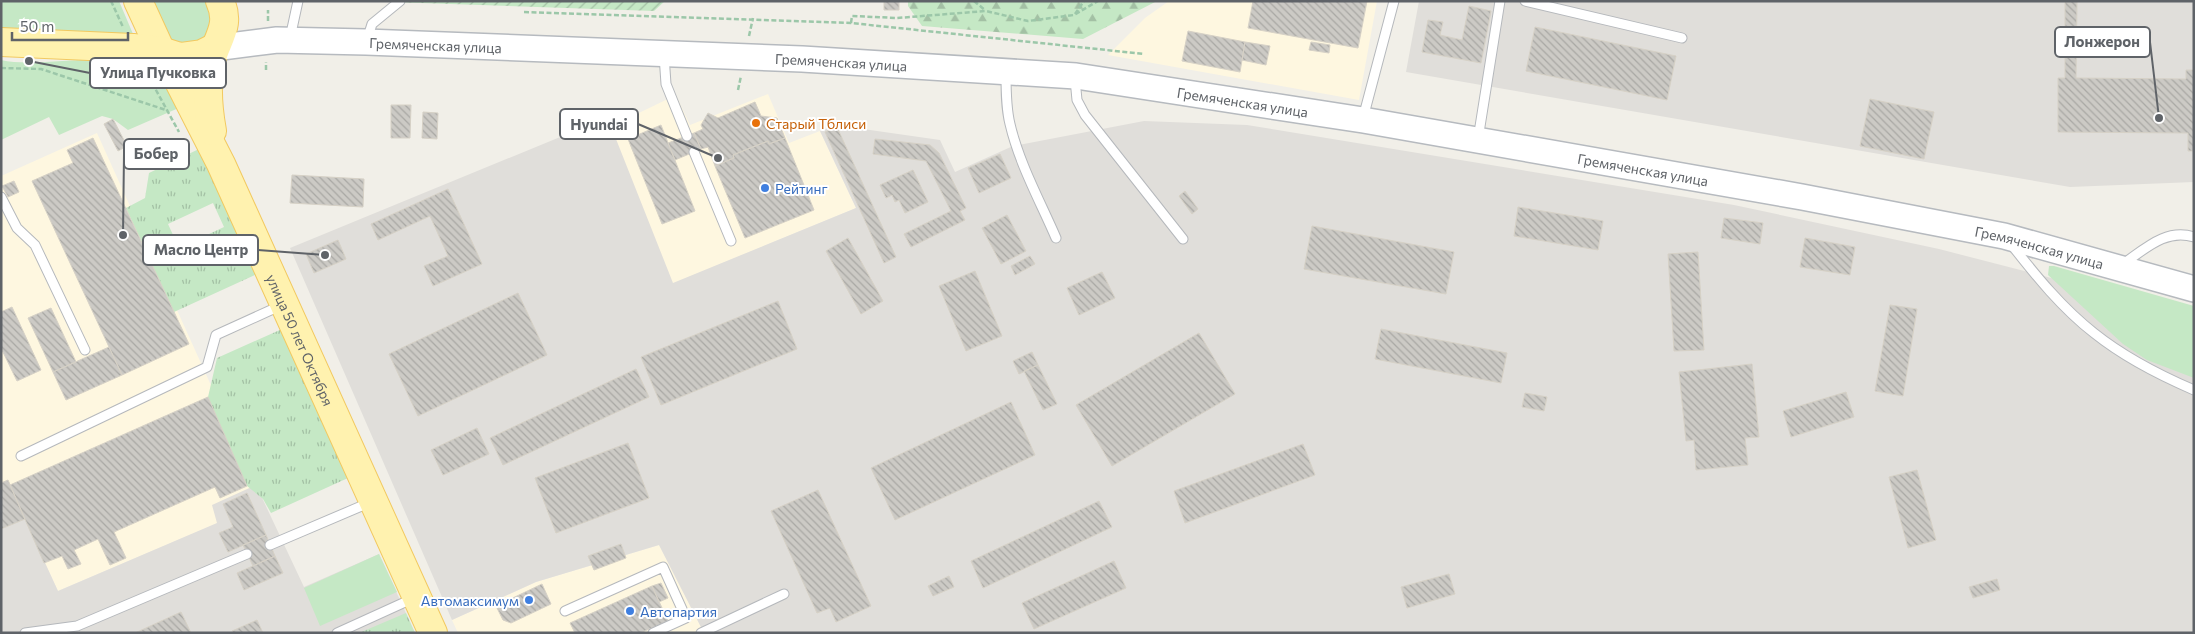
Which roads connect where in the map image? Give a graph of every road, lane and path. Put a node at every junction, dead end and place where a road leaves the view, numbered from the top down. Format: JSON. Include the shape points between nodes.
{"nodes":[{"id":1,"x":138,"y":1,"type":"edge"},
{"id":2,"x":298,"y":1,"type":"edge"},
{"id":3,"x":400,"y":1,"type":"edge"},
{"id":4,"x":974,"y":1,"type":"edge"},
{"id":5,"x":1084,"y":1,"type":"edge"},
{"id":6,"x":1098,"y":1,"type":"edge"},
{"id":7,"x":1394,"y":1,"type":"edge"},
{"id":8,"x":1500,"y":1,"type":"edge"},
{"id":9,"x":1526,"y":1,"type":"edge"},
{"id":10,"x":222,"y":5,"type":"edge"},
{"id":11,"x":986,"y":11,"type":"junction"},
{"id":12,"x":524,"y":12,"type":"dead end"},
{"id":13,"x":1074,"y":15,"type":"junction"},
{"id":14,"x":851,"y":23,"type":"junction"},
{"id":15,"x":1682,"y":38,"type":"dead end"},
{"id":16,"x":283,"y":41,"type":"junction"},
{"id":17,"x":1,"y":42,"type":"edge"},
{"id":18,"x":366,"y":42,"type":"junction"},
{"id":19,"x":214,"y":48,"type":"junction"},
{"id":20,"x":161,"y":51,"type":"junction"},
{"id":21,"x":1144,"y":54,"type":"dead end"},
{"id":22,"x":664,"y":55,"type":"junction"},
{"id":23,"x":1,"y":68,"type":"edge"},
{"id":24,"x":1006,"y":72,"type":"junction"},
{"id":25,"x":1076,"y":76,"type":"junction"},
{"id":26,"x":166,"y":110,"type":"dead end"},
{"id":27,"x":1362,"y":120,"type":"junction"},
{"id":28,"x":687,"y":136,"type":"dead end"},
{"id":29,"x":1478,"y":140,"type":"junction"},
{"id":30,"x":694,"y":152,"type":"dead end"},
{"id":31,"x":220,"y":164,"type":"junction"},
{"id":32,"x":1,"y":197,"type":"edge"},
{"id":33,"x":2004,"y":236,"type":"junction"},
{"id":34,"x":2194,"y":237,"type":"edge"},
{"id":35,"x":1056,"y":238,"type":"dead end"},
{"id":36,"x":1183,"y":239,"type":"dead end"},
{"id":37,"x":731,"y":241,"type":"dead end"},
{"id":38,"x":2119,"y":267,"type":"junction"},
{"id":39,"x":2194,"y":289,"type":"edge"},
{"id":40,"x":284,"y":304,"type":"junction"},
{"id":41,"x":86,"y":350,"type":"dead end"},
{"id":42,"x":2194,"y":390,"type":"edge"},
{"id":43,"x":21,"y":456,"type":"dead end"},
{"id":44,"x":374,"y":501,"type":"junction"},
{"id":45,"x":270,"y":545,"type":"dead end"},
{"id":46,"x":247,"y":554,"type":"dead end"},
{"id":47,"x":784,"y":594,"type":"dead end"},
{"id":48,"x":417,"y":596,"type":"junction"},
{"id":49,"x":565,"y":611,"type":"dead end"},
{"id":50,"x":25,"y":633,"type":"edge"},
{"id":51,"x":337,"y":633,"type":"edge"},
{"id":52,"x":433,"y":633,"type":"edge"},
{"id":53,"x":653,"y":633,"type":"edge"},
{"id":54,"x":701,"y":633,"type":"edge"}],
"edges":[{"from":1,"to":20,"type":"main road","name":"улица 50 лет Октября"},
{"from":2,"to":16,"type":"lane"},
{"from":3,"to":18,"type":"lane","via":[[372,24]]},
{"from":4,"to":11,"type":"path"},
{"from":5,"to":13,"type":"path"},
{"from":6,"to":13,"type":"path"},
{"from":7,"to":27,"type":"lane"},
{"from":8,"to":29,"type":"lane"},
{"from":9,"to":15,"type":"lane"},
{"from":10,"to":16,"type":"main road","via":[[234,23],[246,31]]},
{"from":10,"to":19,"type":"main road","via":[[223,33]]},
{"from":11,"to":13,"type":"path","via":[[1028,21]]},
{"from":11,"to":14,"type":"path","via":[[897,18],[852,16]]},
{"from":12,"to":14,"type":"path"},
{"from":14,"to":21,"type":"path"},
{"from":16,"to":18,"type":"main road","name":"Гремяченская улица"},
{"from":16,"to":19,"type":"main road"},
{"from":17,"to":20,"type":"main road"},
{"from":18,"to":22,"type":"main road","name":"Гремяченская улица"},
{"from":19,"to":20,"type":"main road","via":[[190,57]]},
{"from":19,"to":31,"type":"main road","via":[[207,103]]},
{"from":20,"to":31,"type":"main road","name":"улица 50 лет Октября"},
{"from":22,"to":24,"type":"main road","name":"Гремяченская улица","via":[[802,59]]},
{"from":22,"to":28,"type":"lane","via":[[666,84]]},
{"from":23,"to":26,"type":"path","via":[[41,69]]},
{"from":24,"to":25,"type":"main road","name":"Гремяченская улица"},
{"from":24,"to":35,"type":"lane","via":[[1010,124]]},
{"from":25,"to":27,"type":"main road","name":"Гремяченская улица"},
{"from":25,"to":36,"type":"lane","via":[[1077,100],[1085,114]]},
{"from":27,"to":29,"type":"main road","name":"Гремяченская улица"},
{"from":29,"to":33,"type":"main road","name":"Гремяченская улица"},
{"from":30,"to":37,"type":"lane"},
{"from":31,"to":40,"type":"main road","name":"улица 50 лет Октября"},
{"from":32,"to":41,"type":"lane","via":[[17,228],[35,245]]},
{"from":33,"to":38,"type":"main road","name":"Гремяченская улица"},
{"from":33,"to":42,"type":"lane","via":[[2045,287],[2094,333],[2135,360]]},
{"from":34,"to":38,"type":"lane","via":[[2164,236]]},
{"from":38,"to":39,"type":"main road","name":"Гремяченская улица"},
{"from":40,"to":43,"type":"lane","via":[[216,335],[207,368]]},
{"from":40,"to":44,"type":"main road","name":"улица 50 лет Октября"},
{"from":44,"to":45,"type":"lane"},
{"from":44,"to":48,"type":"main road","name":"улица 50 лет Октября"},
{"from":46,"to":50,"type":"lane","via":[[77,626]]},
{"from":47,"to":54,"type":"lane"},
{"from":48,"to":51,"type":"lane"},
{"from":48,"to":52,"type":"main road","name":"улица 50 лет Октября"},
{"from":49,"to":53,"type":"lane","via":[[663,567],[686,618]]}]}
